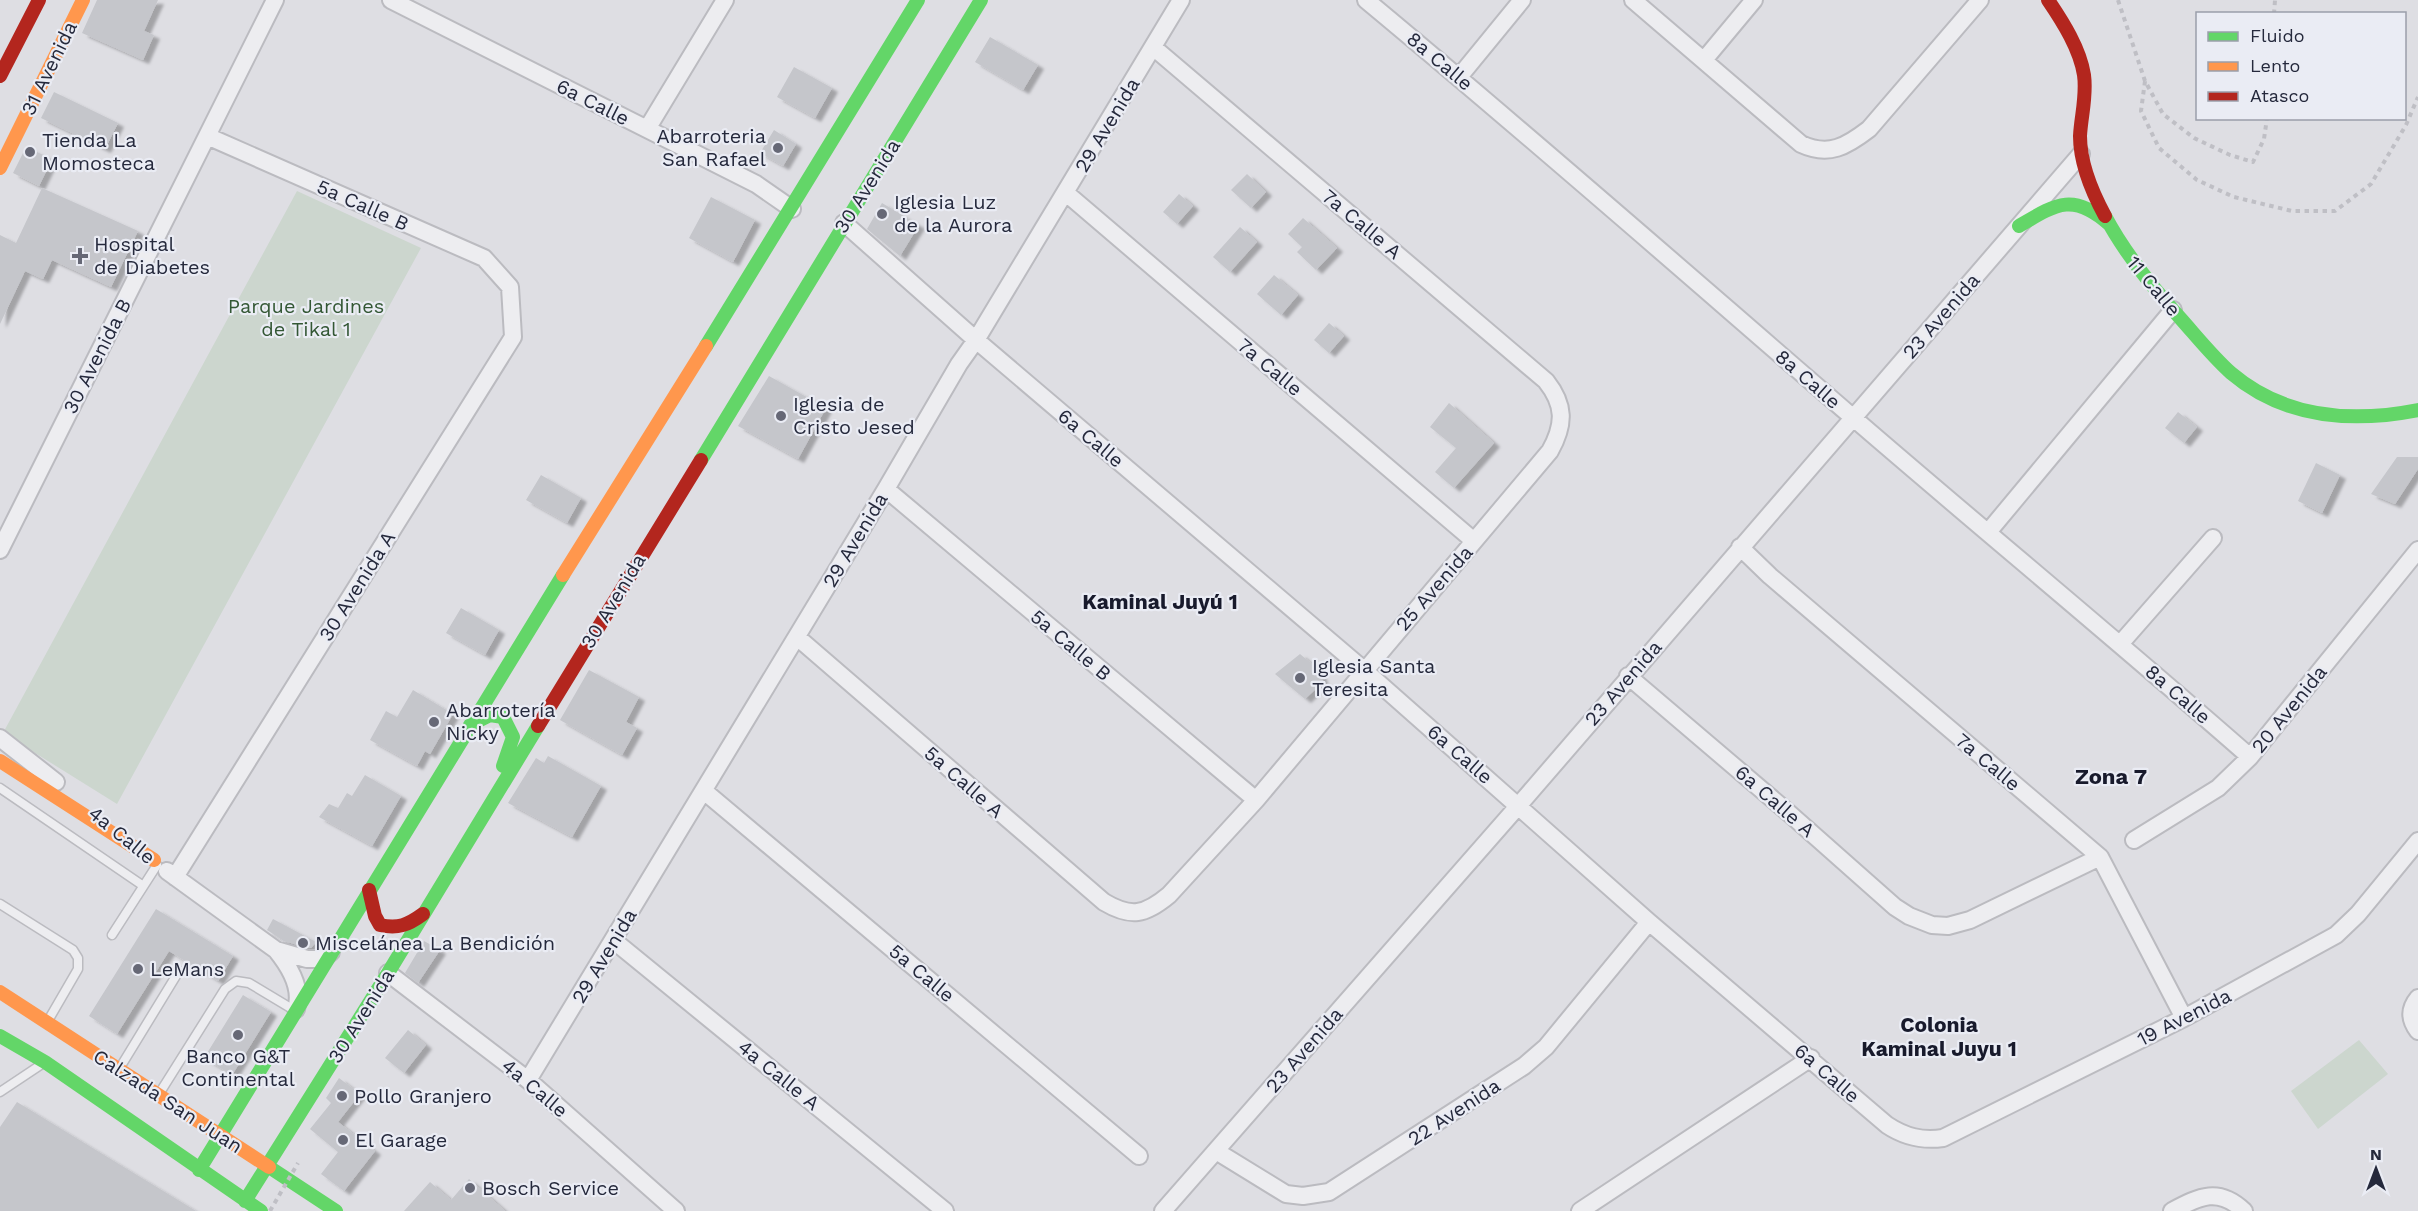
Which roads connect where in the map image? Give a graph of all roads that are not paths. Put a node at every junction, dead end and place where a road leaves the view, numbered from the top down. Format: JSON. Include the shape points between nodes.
{"nodes":[{"id":1,"x":39,"y":0,"type":"edge"},
{"id":2,"x":83,"y":0,"type":"edge"},
{"id":3,"x":275,"y":0,"type":"edge"},
{"id":4,"x":391,"y":0,"type":"edge"},
{"id":5,"x":725,"y":0,"type":"edge"},
{"id":6,"x":918,"y":0,"type":"edge"},
{"id":7,"x":981,"y":0,"type":"edge"},
{"id":8,"x":1181,"y":0,"type":"edge"},
{"id":9,"x":1366,"y":0,"type":"edge"},
{"id":10,"x":1522,"y":0,"type":"edge"},
{"id":11,"x":1633,"y":0,"type":"edge"},
{"id":12,"x":1754,"y":0,"type":"edge"},
{"id":13,"x":1980,"y":0,"type":"edge"},
{"id":14,"x":2048,"y":0,"type":"edge"},
{"id":15,"x":1154,"y":47,"type":"junction"},
{"id":16,"x":1704,"y":60,"type":"junction"},
{"id":17,"x":0,"y":75,"type":"edge"},
{"id":18,"x":1459,"y":77,"type":"junction"},
{"id":19,"x":647,"y":129,"type":"junction"},
{"id":20,"x":207,"y":136,"type":"junction"},
{"id":21,"x":2081,"y":154,"type":"junction"},
{"id":22,"x":0,"y":168,"type":"edge"},
{"id":23,"x":1066,"y":193,"type":"junction"},
{"id":24,"x":792,"y":209,"type":"junction"},
{"id":25,"x":844,"y":224,"type":"junction"},
{"id":26,"x":2109,"y":225,"type":"junction"},
{"id":27,"x":2019,"y":226,"type":"junction"},
{"id":28,"x":510,"y":287,"type":"joint"},
{"id":29,"x":2173,"y":310,"type":"junction"},
{"id":30,"x":976,"y":340,"type":"junction"},
{"id":31,"x":1561,"y":408,"type":"joint"},
{"id":32,"x":2418,"y":410,"type":"edge"},
{"id":33,"x":1853,"y":417,"type":"junction"},
{"id":34,"x":886,"y":489,"type":"junction"},
{"id":35,"x":1989,"y":531,"type":"junction"},
{"id":36,"x":2213,"y":538,"type":"dead end"},
{"id":37,"x":1474,"y":541,"type":"junction"},
{"id":38,"x":1740,"y":547,"type":"junction"},
{"id":39,"x":0,"y":550,"type":"edge"},
{"id":40,"x":2418,"y":550,"type":"edge"},
{"id":41,"x":797,"y":637,"type":"junction"},
{"id":42,"x":2121,"y":643,"type":"junction"},
{"id":43,"x":1364,"y":670,"type":"junction"},
{"id":44,"x":1628,"y":676,"type":"junction"},
{"id":45,"x":470,"y":725,"type":"junction"},
{"id":46,"x":0,"y":738,"type":"edge"},
{"id":47,"x":2250,"y":757,"type":"junction"},
{"id":48,"x":0,"y":761,"type":"edge"},
{"id":49,"x":15,"y":784,"type":"junction"},
{"id":50,"x":0,"y":788,"type":"edge"},
{"id":51,"x":704,"y":791,"type":"junction"},
{"id":52,"x":39,"y":800,"type":"junction"},
{"id":53,"x":492,"y":800,"type":"junction"},
{"id":54,"x":1256,"y":800,"type":"junction"},
{"id":55,"x":1519,"y":805,"type":"junction"},
{"id":56,"x":70,"y":821,"type":"junction"},
{"id":57,"x":2133,"y":840,"type":"dead end"},
{"id":58,"x":2418,"y":841,"type":"edge"},
{"id":59,"x":2100,"y":857,"type":"junction"},
{"id":60,"x":126,"y":858,"type":"junction"},
{"id":61,"x":156,"y":862,"type":"junction"},
{"id":62,"x":175,"y":877,"type":"junction"},
{"id":63,"x":142,"y":885,"type":"junction"},
{"id":64,"x":369,"y":890,"type":"junction"},
{"id":65,"x":0,"y":904,"type":"edge"},
{"id":66,"x":425,"y":912,"type":"junction"},
{"id":67,"x":1138,"y":913,"type":"joint"},
{"id":68,"x":1648,"y":922,"type":"junction"},
{"id":69,"x":112,"y":935,"type":"dead end"},
{"id":70,"x":614,"y":940,"type":"junction"},
{"id":71,"x":276,"y":950,"type":"junction"},
{"id":72,"x":331,"y":951,"type":"junction"},
{"id":73,"x":179,"y":971,"type":"dead end"},
{"id":74,"x":388,"y":973,"type":"junction"},
{"id":75,"x":0,"y":992,"type":"edge"},
{"id":76,"x":2414,"y":1005,"type":"edge"},
{"id":77,"x":295,"y":1011,"type":"junction"},
{"id":78,"x":2184,"y":1018,"type":"junction"},
{"id":79,"x":47,"y":1022,"type":"junction"},
{"id":80,"x":2418,"y":1031,"type":"edge"},
{"id":81,"x":0,"y":1036,"type":"edge"},
{"id":82,"x":1810,"y":1058,"type":"junction"},
{"id":83,"x":45,"y":1062,"type":"junction"},
{"id":84,"x":119,"y":1069,"type":"junction"},
{"id":85,"x":528,"y":1080,"type":"junction"},
{"id":86,"x":0,"y":1092,"type":"edge"},
{"id":87,"x":159,"y":1094,"type":"junction"},
{"id":88,"x":219,"y":1135,"type":"junction"},
{"id":89,"x":1915,"y":1138,"type":"joint"},
{"id":90,"x":1216,"y":1151,"type":"junction"},
{"id":91,"x":1139,"y":1156,"type":"dead end"},
{"id":92,"x":266,"y":1166,"type":"junction"},
{"id":93,"x":199,"y":1170,"type":"junction"},
{"id":94,"x":244,"y":1201,"type":"junction"},
{"id":95,"x":261,"y":1211,"type":"edge"},
{"id":96,"x":336,"y":1211,"type":"edge"},
{"id":97,"x":676,"y":1211,"type":"edge"},
{"id":98,"x":945,"y":1211,"type":"edge"},
{"id":99,"x":1163,"y":1211,"type":"edge"},
{"id":100,"x":1580,"y":1211,"type":"edge"},
{"id":101,"x":2172,"y":1211,"type":"edge"},
{"id":102,"x":2244,"y":1211,"type":"edge"}],
"edges":[{"from":1,"to":17,"type":"main road"},
{"from":2,"to":22,"type":"main road","name":"31 Avenida"},
{"from":3,"to":20,"type":"street","name":"30 Avenida B"},
{"from":4,"to":19,"type":"street","name":"6a Calle"},
{"from":5,"to":19,"type":"street"},
{"from":6,"to":24,"type":"main road"},
{"from":7,"to":25,"type":"main road","name":"30 Avenida"},
{"from":8,"to":15,"type":"street","name":"29 Avenida"},
{"from":9,"to":18,"type":"street","name":"8a Calle"},
{"from":10,"to":18,"type":"street"},
{"from":11,"to":16,"type":"street"},
{"from":12,"to":16,"type":"street"},
{"from":13,"to":16,"type":"street","via":[[1869,129],[1850,144],[1830,149],[1802,144]]},
{"from":14,"to":21,"type":"main road","name":"11 Calle","via":[[2084,73]]},
{"from":15,"to":23,"type":"street","name":"29 Avenida"},
{"from":15,"to":31,"type":"street","name":"7a Calle A","via":[[1537,372],[1554,390]]},
{"from":18,"to":33,"type":"street","name":"8a Calle"},
{"from":19,"to":24,"type":"street","name":"6a Calle","via":[[756,184]]},
{"from":20,"to":28,"type":"street","name":"5a Calle B","via":[[484,258]]},
{"from":20,"to":39,"type":"street","name":"30 Avenida B"},
{"from":21,"to":26,"type":"main road","name":"11 Calle"},
{"from":21,"to":27,"type":"street","name":"23 Avenida"},
{"from":23,"to":30,"type":"street","name":"29 Avenida"},
{"from":23,"to":37,"type":"street","name":"7a Calle"},
{"from":24,"to":45,"type":"main road"},
{"from":25,"to":30,"type":"street","name":"6a Calle"},
{"from":25,"to":53,"type":"main road","name":"30 Avenida"},
{"from":26,"to":27,"type":"main road","via":[[2090,209],[2065,204],[2044,210]]},
{"from":26,"to":29,"type":"main road","name":"11 Calle"},
{"from":27,"to":33,"type":"street","name":"23 Avenida"},
{"from":28,"to":62,"type":"street","name":"30 Avenida A","via":[[513,337]]},
{"from":29,"to":32,"type":"main road","name":"11 Calle","via":[[2230,371],[2285,404],[2318,414],[2354,418]]},
{"from":29,"to":35,"type":"street"},
{"from":30,"to":34,"type":"street","name":"29 Avenida"},
{"from":30,"to":43,"type":"street","name":"6a Calle"},
{"from":31,"to":37,"type":"street","name":"25 Avenida","via":[[1559,431],[1550,451]]},
{"from":33,"to":35,"type":"street","name":"8a Calle"},
{"from":33,"to":38,"type":"street","name":"23 Avenida"},
{"from":34,"to":41,"type":"street","name":"29 Avenida"},
{"from":34,"to":54,"type":"street","name":"5a Calle B"},
{"from":35,"to":42,"type":"street","name":"8a Calle"},
{"from":36,"to":42,"type":"street"},
{"from":37,"to":43,"type":"street","name":"25 Avenida"},
{"from":38,"to":44,"type":"street","name":"23 Avenida"},
{"from":38,"to":59,"type":"street","name":"7a Calle"},
{"from":40,"to":47,"type":"street","name":"20 Avenida"},
{"from":41,"to":51,"type":"street","name":"29 Avenida"},
{"from":41,"to":67,"type":"street","name":"5a Calle A","via":[[1104,902],[1120,912]]},
{"from":42,"to":47,"type":"street","name":"8a Calle"},
{"from":43,"to":54,"type":"street","name":"25 Avenida"},
{"from":43,"to":55,"type":"street","name":"6a Calle"},
{"from":44,"to":55,"type":"street","name":"23 Avenida"},
{"from":44,"to":59,"type":"street","name":"6a Calle A","via":[[1895,907],[1923,923],[1942,927],[1970,920]]},
{"from":45,"to":53,"type":"main road","via":[[496,714],[504,717],[513,737]]},
{"from":45,"to":64,"type":"main road"},
{"from":46,"to":61,"type":"street","name":"4a Calle"},
{"from":47,"to":57,"type":"street","name":"20 Avenida","via":[[2218,788]]},
{"from":48,"to":49,"type":"main road"},
{"from":49,"to":50,"type":"lane"},
{"from":49,"to":52,"type":"main road"},
{"from":49,"to":52,"type":"lane"},
{"from":51,"to":70,"type":"street","name":"29 Avenida"},
{"from":51,"to":91,"type":"street","name":"5a Calle"},
{"from":52,"to":56,"type":"main road"},
{"from":52,"to":56,"type":"lane"},
{"from":53,"to":66,"type":"main road","name":"30 Avenida"},
{"from":54,"to":67,"type":"street","name":"25 Avenida","via":[[1169,895],[1155,907]]},
{"from":55,"to":68,"type":"street","name":"6a Calle"},
{"from":55,"to":90,"type":"street","name":"23 Avenida"},
{"from":56,"to":60,"type":"main road"},
{"from":56,"to":60,"type":"lane"},
{"from":58,"to":78,"type":"street","name":"19 Avenida","via":[[2336,935]]},
{"from":59,"to":78,"type":"street","name":"7a Calle"},
{"from":60,"to":61,"type":"main road"},
{"from":60,"to":63,"type":"lane"},
{"from":61,"to":62,"type":"street","name":"4a Calle"},
{"from":61,"to":63,"type":"lane"},
{"from":62,"to":71,"type":"street","name":"4a Calle"},
{"from":63,"to":69,"type":"lane"},
{"from":64,"to":66,"type":"main road","via":[[380,925],[405,927]]},
{"from":64,"to":72,"type":"main road"},
{"from":65,"to":79,"type":"lane","via":[[73,950],[78,958],[78,969]]},
{"from":66,"to":74,"type":"main road","name":"30 Avenida"},
{"from":68,"to":82,"type":"street","name":"6a Calle"},
{"from":68,"to":90,"type":"street","name":"22 Avenida","via":[[1546,1047],[1524,1066],[1329,1192],[1286,1194]]},
{"from":70,"to":85,"type":"street","name":"29 Avenida"},
{"from":70,"to":98,"type":"street","name":"4a Calle A"},
{"from":71,"to":72,"type":"street","name":"4a Calle","via":[[307,959],[323,959]]},
{"from":71,"to":77,"type":"street","name":"4a Calle","via":[[296,984],[299,999]]},
{"from":72,"to":77,"type":"main road"},
{"from":73,"to":84,"type":"lane"},
{"from":74,"to":85,"type":"street","name":"4a Calle"},
{"from":74,"to":92,"type":"main road","name":"30 Avenida"},
{"from":75,"to":79,"type":"main road","name":"Calzada San Juan"},
{"from":76,"to":80,"type":"street"},
{"from":77,"to":87,"type":"lane","via":[[249,983],[236,981],[225,988]]},
{"from":77,"to":88,"type":"main road"},
{"from":78,"to":89,"type":"street","name":"19 Avenida","via":[[1943,1138]]},
{"from":79,"to":84,"type":"main road","name":"Calzada San Juan"},
{"from":81,"to":83,"type":"main road","name":"Calzada San Juan"},
{"from":82,"to":89,"type":"street","name":"6a Calle","via":[[1887,1125]]},
{"from":82,"to":100,"type":"street"},
{"from":83,"to":86,"type":"lane"},
{"from":83,"to":93,"type":"main road","name":"Calzada San Juan"},
{"from":84,"to":87,"type":"main road","name":"Calzada San Juan"},
{"from":85,"to":97,"type":"street","name":"4a Calle"},
{"from":87,"to":88,"type":"main road","name":"Calzada San Juan"},
{"from":88,"to":92,"type":"main road","name":"Calzada San Juan"},
{"from":88,"to":93,"type":"main road"},
{"from":90,"to":99,"type":"street","name":"23 Avenida"},
{"from":92,"to":94,"type":"main road","name":"30 Avenida"},
{"from":92,"to":96,"type":"main road","name":"Calzada San Juan"},
{"from":93,"to":94,"type":"main road","name":"Calzada San Juan"},
{"from":94,"to":95,"type":"main road","name":"Calzada San Juan"},
{"from":101,"to":102,"type":"street","via":[[2203,1197],[2218,1196],[2232,1200]]}]}
